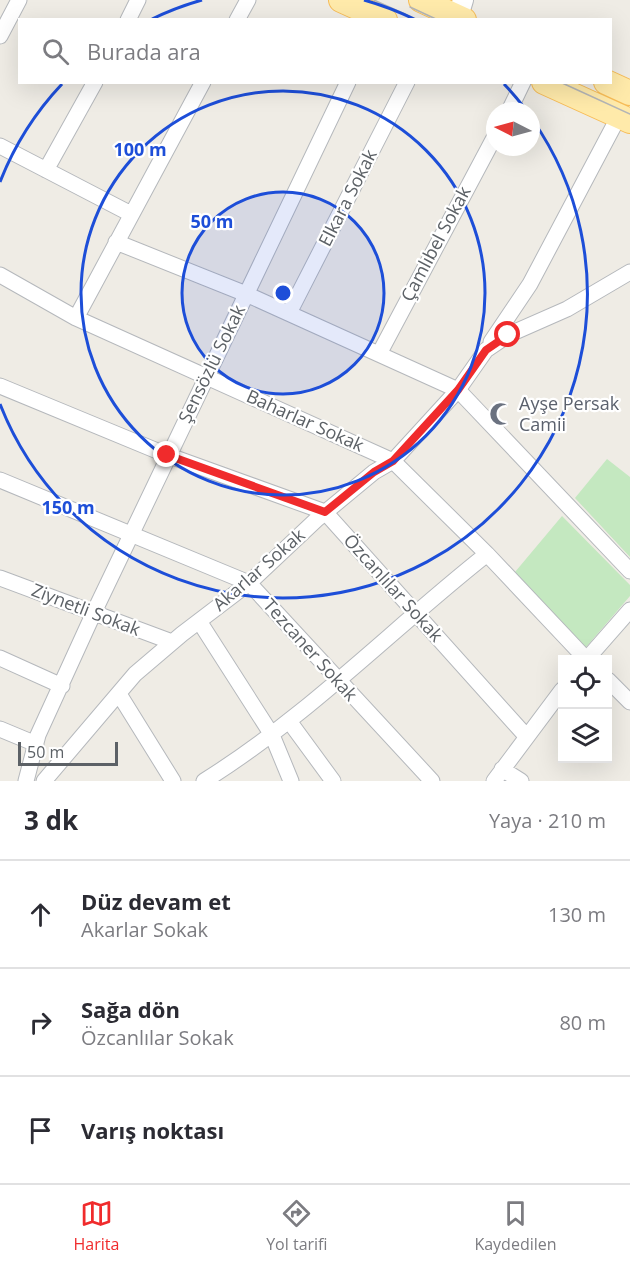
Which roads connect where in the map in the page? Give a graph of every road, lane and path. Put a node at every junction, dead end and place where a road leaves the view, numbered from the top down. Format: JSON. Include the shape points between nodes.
{"nodes":[{"id":1,"x":19,"y":0,"type":"edge"},
{"id":2,"x":138,"y":0,"type":"edge"},
{"id":3,"x":248,"y":0,"type":"edge"},
{"id":4,"x":341,"y":0,"type":"edge"},
{"id":5,"x":421,"y":0,"type":"edge"},
{"id":6,"x":460,"y":14,"type":"edge"},
{"id":7,"x":129,"y":18,"type":"edge"},
{"id":8,"x":238,"y":18,"type":"edge"},
{"id":9,"x":379,"y":18,"type":"edge"},
{"id":10,"x":0,"y":36,"type":"edge"},
{"id":11,"x":94,"y":84,"type":"edge"},
{"id":12,"x":202,"y":84,"type":"edge"},
{"id":13,"x":347,"y":84,"type":"edge"},
{"id":14,"x":405,"y":84,"type":"edge"},
{"id":15,"x":522,"y":84,"type":"edge"},
{"id":16,"x":548,"y":84,"type":"edge"},
{"id":17,"x":610,"y":84,"type":"edge"},
{"id":18,"x":630,"y":93,"type":"edge"},
{"id":19,"x":513,"y":102,"type":"edge"},
{"id":20,"x":625,"y":119,"type":"edge"},
{"id":21,"x":0,"y":146,"type":"edge"},
{"id":22,"x":486,"y":153,"type":"edge"},
{"id":23,"x":46,"y":170,"type":"junction"},
{"id":24,"x":131,"y":214,"type":"junction"},
{"id":25,"x":116,"y":242,"type":"junction"},
{"id":26,"x":630,"y":272,"type":"edge"},
{"id":27,"x":0,"y":274,"type":"edge"},
{"id":28,"x":246,"y":294,"type":"junction"},
{"id":29,"x":289,"y":314,"type":"junction"},
{"id":30,"x":76,"y":318,"type":"junction"},
{"id":31,"x":486,"y":350,"type":"junction"},
{"id":32,"x":379,"y":354,"type":"junction"},
{"id":33,"x":206,"y":376,"type":"junction"},
{"id":34,"x":0,"y":386,"type":"edge"},
{"id":35,"x":458,"y":390,"type":"junction"},
{"id":36,"x":167,"y":455,"type":"junction"},
{"id":37,"x":393,"y":461,"type":"junction"},
{"id":38,"x":0,"y":480,"type":"edge"},
{"id":39,"x":325,"y":512,"type":"junction"},
{"id":40,"x":131,"y":533,"type":"junction"},
{"id":41,"x":487,"y":554,"type":"junction"},
{"id":42,"x":630,"y":571,"type":"edge"},
{"id":43,"x":0,"y":578,"type":"edge"},
{"id":44,"x":249,"y":583,"type":"junction"},
{"id":45,"x":630,"y":610,"type":"edge"},
{"id":46,"x":415,"y":612,"type":"junction"},
{"id":47,"x":93,"y":614,"type":"junction"},
{"id":48,"x":199,"y":621,"type":"junction"},
{"id":49,"x":172,"y":642,"type":"junction"},
{"id":50,"x":582,"y":655,"type":"edge"},
{"id":51,"x":590,"y":655,"type":"edge"},
{"id":52,"x":0,"y":658,"type":"edge"},
{"id":53,"x":337,"y":681,"type":"junction"},
{"id":54,"x":612,"y":684,"type":"edge"},
{"id":55,"x":62,"y":686,"type":"junction"},
{"id":56,"x":119,"y":694,"type":"junction"},
{"id":57,"x":558,"y":695,"type":"edge"},
{"id":58,"x":630,"y":702,"type":"edge"},
{"id":59,"x":289,"y":721,"type":"junction"},
{"id":60,"x":0,"y":729,"type":"edge"},
{"id":61,"x":272,"y":735,"type":"junction"},
{"id":62,"x":526,"y":736,"type":"junction"},
{"id":63,"x":36,"y":744,"type":"junction"},
{"id":64,"x":498,"y":775,"type":"edge"},
{"id":65,"x":23,"y":781,"type":"edge"},
{"id":66,"x":44,"y":781,"type":"edge"},
{"id":67,"x":173,"y":781,"type":"edge"},
{"id":68,"x":204,"y":781,"type":"edge"},
{"id":69,"x":291,"y":781,"type":"edge"},
{"id":70,"x":333,"y":781,"type":"edge"},
{"id":71,"x":432,"y":781,"type":"edge"},
{"id":72,"x":521,"y":781,"type":"edge"}],
"edges":[{"from":1,"to":10,"type":"street"},
{"from":2,"to":7,"type":"street"},
{"from":3,"to":8,"type":"street"},
{"from":4,"to":9,"type":"main road"},
{"from":5,"to":6,"type":"main road"},
{"from":11,"to":23,"type":"street"},
{"from":12,"to":24,"type":"street"},
{"from":13,"to":28,"type":"street","name":"Şensözlü Sokak"},
{"from":14,"to":29,"type":"street","name":"Elkara Sokak"},
{"from":15,"to":19,"type":"street"},
{"from":16,"to":20,"type":"main road"},
{"from":17,"to":18,"type":"main road"},
{"from":20,"to":31,"type":"street","via":[[530,284]]},
{"from":21,"to":23,"type":"street"},
{"from":22,"to":32,"type":"street","name":"Çamlıbel Sokak"},
{"from":23,"to":24,"type":"street"},
{"from":24,"to":25,"type":"street"},
{"from":25,"to":28,"type":"street"},
{"from":25,"to":30,"type":"street"},
{"from":26,"to":31,"type":"street","name":"Akarlar Sokak"},
{"from":27,"to":30,"type":"street","name":"Baharlar Sokak"},
{"from":28,"to":29,"type":"street"},
{"from":28,"to":33,"type":"street","name":"Şensözlü Sokak"},
{"from":29,"to":32,"type":"street"},
{"from":30,"to":33,"type":"street","name":"Baharlar Sokak"},
{"from":31,"to":35,"type":"street","name":"Akarlar Sokak"},
{"from":32,"to":35,"type":"street"},
{"from":33,"to":36,"type":"street","name":"Şensözlü Sokak"},
{"from":33,"to":37,"type":"street","name":"Baharlar Sokak"},
{"from":34,"to":36,"type":"street","name":"Özcanlılar Sokak"},
{"from":35,"to":37,"type":"street","name":"Akarlar Sokak"},
{"from":35,"to":42,"type":"street"},
{"from":36,"to":39,"type":"street","name":"Özcanlılar Sokak"},
{"from":36,"to":40,"type":"street","name":"Şensözlü Sokak"},
{"from":37,"to":39,"type":"street","name":"Akarlar Sokak"},
{"from":37,"to":41,"type":"street","name":"Baharlar Sokak"},
{"from":38,"to":40,"type":"street","name":"Tezcaner Sokak"},
{"from":39,"to":44,"type":"street","name":"Akarlar Sokak"},
{"from":39,"to":46,"type":"street","name":"Özcanlılar Sokak"},
{"from":40,"to":44,"type":"street","name":"Tezcaner Sokak"},
{"from":40,"to":47,"type":"street","name":"Şensözlü Sokak"},
{"from":41,"to":46,"type":"street"},
{"from":41,"to":50,"type":"street","name":"Baharlar Sokak"},
{"from":43,"to":47,"type":"street","name":"Ziynetli Sokak"},
{"from":44,"to":48,"type":"street","name":"Akarlar Sokak"},
{"from":44,"to":53,"type":"street","name":"Tezcaner Sokak"},
{"from":45,"to":51,"type":"street"},
{"from":46,"to":53,"type":"street"},
{"from":46,"to":62,"type":"street","name":"Özcanlılar Sokak"},
{"from":47,"to":49,"type":"street","name":"Ziynetli Sokak"},
{"from":47,"to":55,"type":"street","name":"Şensözlü Sokak"},
{"from":48,"to":49,"type":"street","name":"Akarlar Sokak"},
{"from":48,"to":61,"type":"street"},
{"from":49,"to":56,"type":"street","name":"Akarlar Sokak","via":[[135,674]]},
{"from":52,"to":55,"type":"street"},
{"from":53,"to":59,"type":"street"},
{"from":53,"to":71,"type":"street","name":"Tezcaner Sokak"},
{"from":54,"to":58,"type":"street"},
{"from":55,"to":63,"type":"street","name":"Şensözlü Sokak"},
{"from":56,"to":66,"type":"street","name":"Akarlar Sokak"},
{"from":56,"to":67,"type":"street"},
{"from":57,"to":62,"type":"street"},
{"from":59,"to":61,"type":"street"},
{"from":59,"to":70,"type":"street"},
{"from":60,"to":63,"type":"street"},
{"from":61,"to":68,"type":"street"},
{"from":61,"to":69,"type":"street"},
{"from":62,"to":64,"type":"street"},
{"from":63,"to":65,"type":"street","name":"Şensözlü Sokak"},
{"from":64,"to":72,"type":"street"}]}
